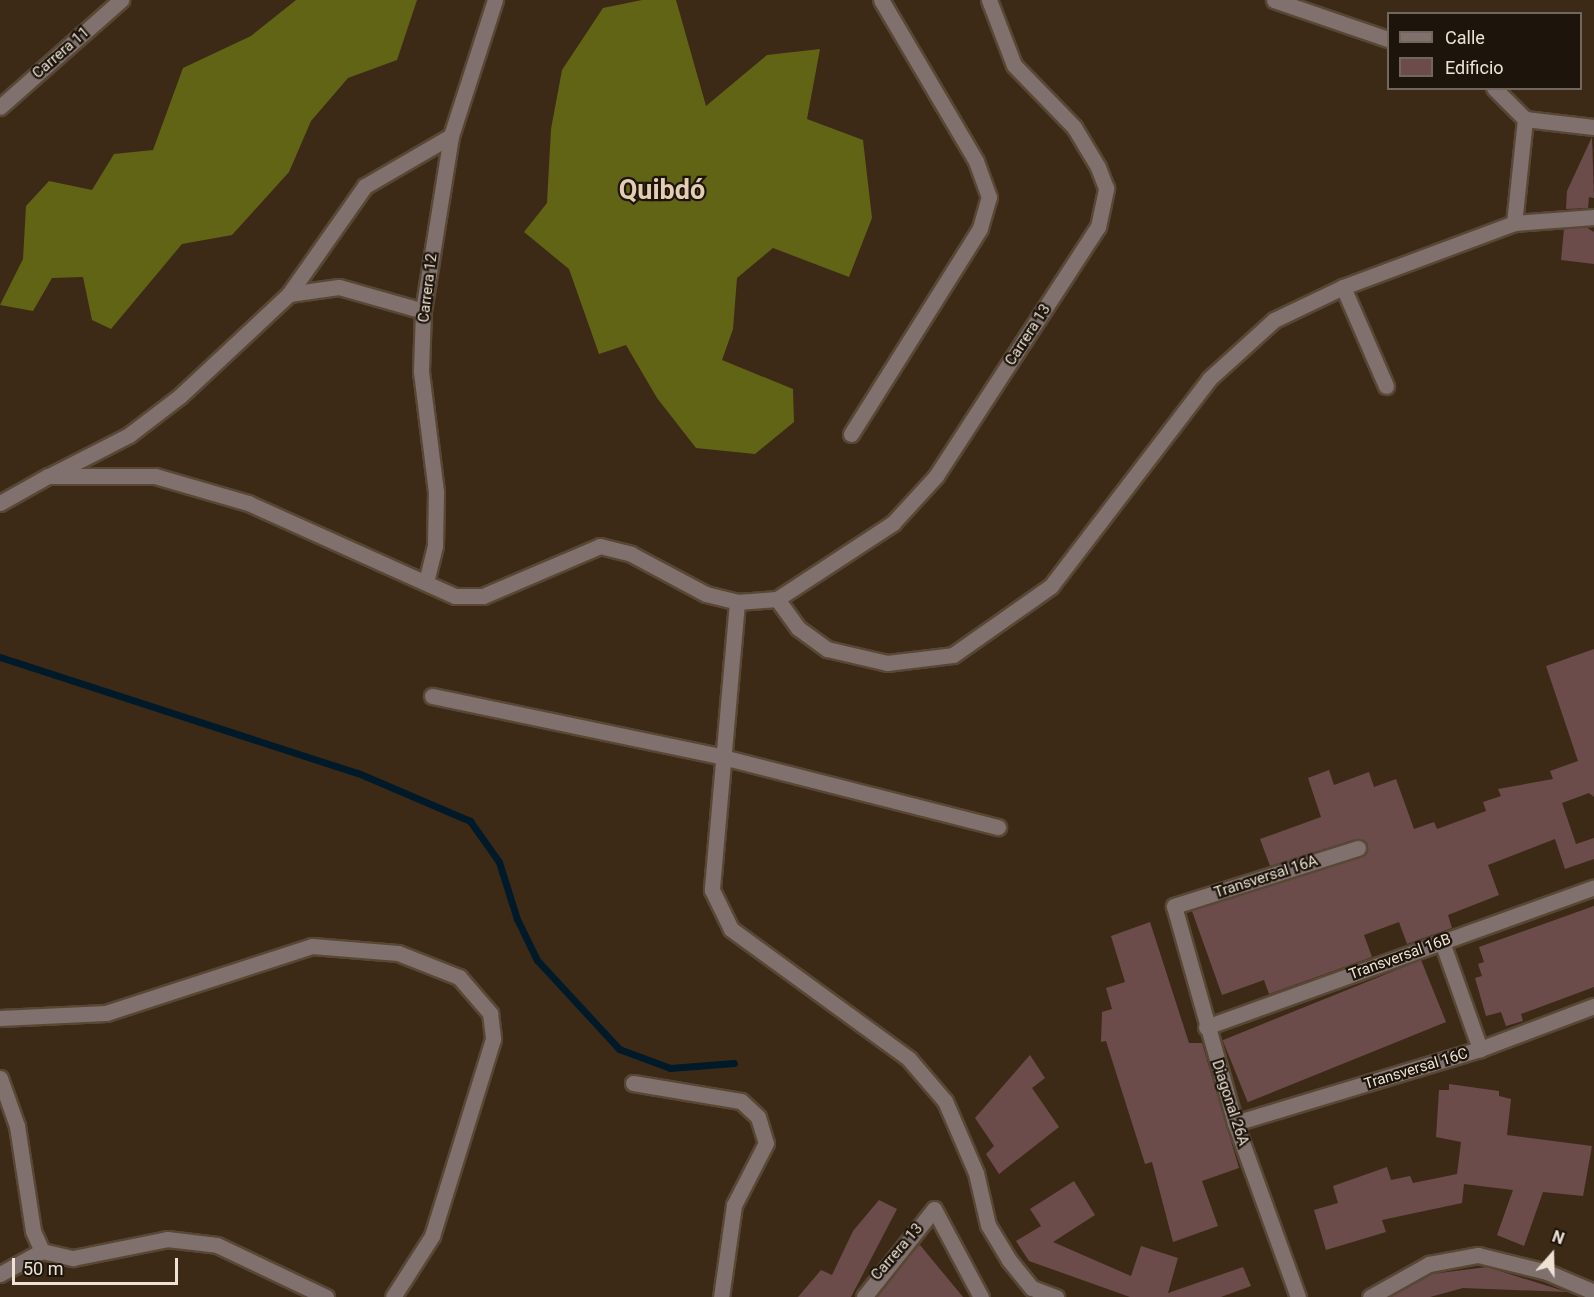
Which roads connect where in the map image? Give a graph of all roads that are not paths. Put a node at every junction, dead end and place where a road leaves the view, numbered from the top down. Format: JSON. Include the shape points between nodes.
{"nodes":[{"id":1,"x":121,"y":0,"type":"edge"},
{"id":2,"x":495,"y":0,"type":"edge"},
{"id":3,"x":881,"y":0,"type":"edge"},
{"id":4,"x":989,"y":0,"type":"edge"},
{"id":5,"x":1274,"y":0,"type":"edge"},
{"id":6,"x":1387,"y":38,"type":"edge"},
{"id":7,"x":1496,"y":90,"type":"edge"},
{"id":8,"x":0,"y":106,"type":"edge"},
{"id":9,"x":1525,"y":119,"type":"junction"},
{"id":10,"x":1594,"y":127,"type":"edge"},
{"id":11,"x":450,"y":136,"type":"junction"},
{"id":12,"x":1594,"y":217,"type":"edge"},
{"id":13,"x":1514,"y":223,"type":"junction"},
{"id":14,"x":1343,"y":287,"type":"junction"},
{"id":15,"x":289,"y":294,"type":"junction"},
{"id":16,"x":423,"y":311,"type":"junction"},
{"id":17,"x":1386,"y":386,"type":"dead end"},
{"id":18,"x":851,"y":434,"type":"dead end"},
{"id":19,"x":48,"y":476,"type":"junction"},
{"id":20,"x":0,"y":503,"type":"edge"},
{"id":21,"x":426,"y":582,"type":"junction"},
{"id":22,"x":777,"y":599,"type":"junction"},
{"id":23,"x":737,"y":603,"type":"junction"},
{"id":24,"x":432,"y":696,"type":"dead end"},
{"id":25,"x":719,"y":756,"type":"junction"},
{"id":26,"x":998,"y":827,"type":"dead end"},
{"id":27,"x":1358,"y":848,"type":"dead end"},
{"id":28,"x":1594,"y":887,"type":"edge"},
{"id":29,"x":1174,"y":906,"type":"joint"},
{"id":30,"x":1442,"y":942,"type":"junction"},
{"id":31,"x":1594,"y":1006,"type":"edge"},
{"id":32,"x":0,"y":1018,"type":"edge"},
{"id":33,"x":1206,"y":1027,"type":"junction"},
{"id":34,"x":1479,"y":1049,"type":"junction"},
{"id":35,"x":0,"y":1078,"type":"edge"},
{"id":36,"x":633,"y":1083,"type":"dead end"},
{"id":37,"x":1235,"y":1123,"type":"junction"},
{"id":38,"x":42,"y":1251,"type":"junction"},
{"id":39,"x":0,"y":1275,"type":"edge"},
{"id":40,"x":1032,"y":1292,"type":"edge"},
{"id":41,"x":1594,"y":1292,"type":"edge"},
{"id":42,"x":326,"y":1297,"type":"edge"},
{"id":43,"x":393,"y":1297,"type":"edge"},
{"id":44,"x":721,"y":1297,"type":"edge"},
{"id":45,"x":864,"y":1297,"type":"edge"},
{"id":46,"x":981,"y":1297,"type":"edge"},
{"id":47,"x":1056,"y":1297,"type":"edge"},
{"id":48,"x":1298,"y":1297,"type":"edge"},
{"id":49,"x":1370,"y":1297,"type":"edge"}],
"edges":[{"from":1,"to":8,"type":"street","name":"Carrera 11"},
{"from":2,"to":11,"type":"street","name":"Carrera 12"},
{"from":3,"to":18,"type":"street","via":[[976,161],[989,197],[980,228]]},
{"from":4,"to":22,"type":"street","name":"Carrera 13","via":[[1014,65],[1074,127],[1106,188],[1098,227],[936,476],[893,523]]},
{"from":5,"to":6,"type":"street"},
{"from":7,"to":9,"type":"street"},
{"from":9,"to":10,"type":"street"},
{"from":9,"to":13,"type":"street"},
{"from":11,"to":15,"type":"street","via":[[365,186]]},
{"from":11,"to":16,"type":"street","name":"Carrera 12"},
{"from":12,"to":13,"type":"street"},
{"from":13,"to":14,"type":"street"},
{"from":14,"to":17,"type":"street"},
{"from":14,"to":22,"type":"street","via":[[1274,320],[1209,379],[1051,586],[953,655],[887,663],[827,649],[798,628]]},
{"from":15,"to":16,"type":"street","via":[[339,287]]},
{"from":15,"to":19,"type":"street","via":[[180,396],[129,435]]},
{"from":16,"to":21,"type":"street","name":"Carrera 12","via":[[421,371],[436,492],[435,545]]},
{"from":19,"to":20,"type":"street"},
{"from":19,"to":21,"type":"street","via":[[155,476],[248,503]]},
{"from":21,"to":23,"type":"street","via":[[455,596],[483,596],[600,546],[632,554],[706,594]]},
{"from":22,"to":23,"type":"street"},
{"from":23,"to":25,"type":"street"},
{"from":24,"to":25,"type":"street"},
{"from":25,"to":26,"type":"street"},
{"from":25,"to":40,"type":"street","via":[[712,890],[731,929],[916,1068],[945,1101],[976,1173],[988,1225]]},
{"from":27,"to":29,"type":"street","name":"Transversal 16A"},
{"from":28,"to":30,"type":"street","name":"Transversal 16B"},
{"from":29,"to":33,"type":"street","name":"Diagonal 26A"},
{"from":30,"to":33,"type":"street","name":"Transversal 16B"},
{"from":30,"to":34,"type":"street"},
{"from":31,"to":34,"type":"street","name":"Transversal 16C"},
{"from":32,"to":43,"type":"street","via":[[116,1011],[312,946],[398,953],[459,977],[490,1013],[493,1039],[432,1236]]},
{"from":33,"to":37,"type":"street","name":"Diagonal 26A"},
{"from":34,"to":37,"type":"street","name":"Transversal 16C"},
{"from":35,"to":38,"type":"street","via":[[17,1126],[33,1231]]},
{"from":36,"to":44,"type":"street","via":[[741,1101],[759,1117],[766,1143],[734,1206]]},
{"from":37,"to":48,"type":"street","name":"Diagonal 26A"},
{"from":38,"to":39,"type":"street"},
{"from":38,"to":42,"type":"street","via":[[73,1258],[166,1239],[217,1245]]},
{"from":40,"to":47,"type":"street"},
{"from":41,"to":49,"type":"street","via":[[1547,1272],[1478,1255],[1429,1264]]},
{"from":45,"to":46,"type":"street","name":"Carrera 13","via":[[934,1209]]}]}
